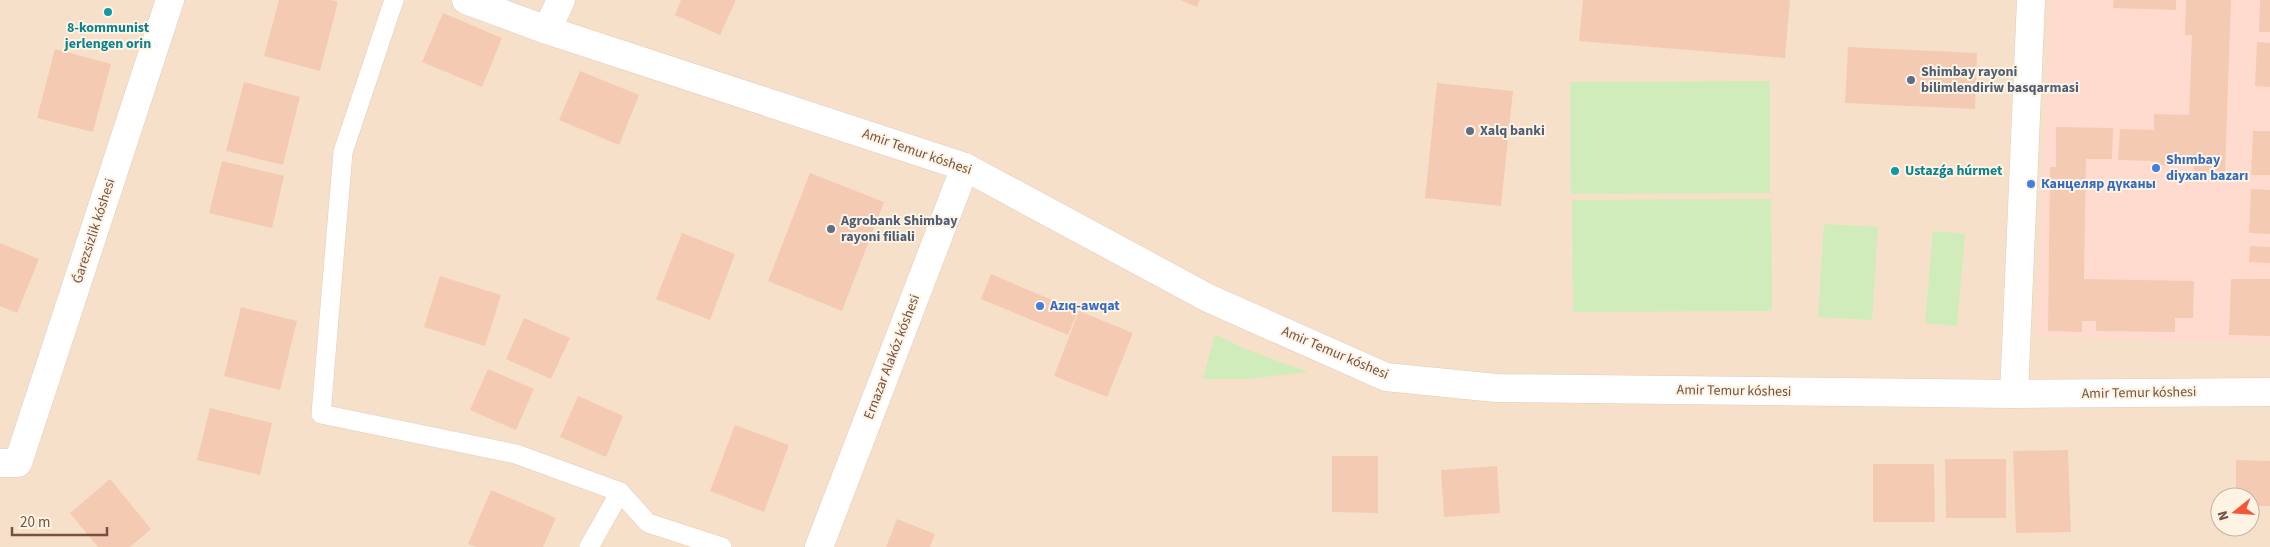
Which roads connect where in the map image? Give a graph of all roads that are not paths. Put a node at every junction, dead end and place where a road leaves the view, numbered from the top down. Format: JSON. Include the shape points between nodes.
{"nodes":[{"id":1,"x":170,"y":0,"type":"edge"},
{"id":2,"x":394,"y":0,"type":"edge"},
{"id":3,"x":466,"y":0,"type":"edge"},
{"id":4,"x":561,"y":0,"type":"edge"},
{"id":5,"x":2031,"y":0,"type":"edge"},
{"id":6,"x":547,"y":30,"type":"junction"},
{"id":7,"x":965,"y":167,"type":"junction"},
{"id":8,"x":2270,"y":392,"type":"edge"},
{"id":9,"x":2014,"y":394,"type":"junction"},
{"id":10,"x":9,"y":463,"type":"edge"},
{"id":11,"x":620,"y":492,"type":"junction"},
{"id":12,"x":589,"y":547,"type":"edge"},
{"id":13,"x":722,"y":547,"type":"edge"},
{"id":14,"x":819,"y":547,"type":"edge"}],
"edges":[{"from":1,"to":10,"type":"street","name":"Ǵarezsizlik kóshesi"},
{"from":2,"to":11,"type":"lane","via":[[343,152],[321,414],[516,454]]},
{"from":3,"to":6,"type":"street","name":"Amir Temur kóshesi"},
{"from":4,"to":6,"type":"street"},
{"from":5,"to":9,"type":"street"},
{"from":6,"to":7,"type":"street","name":"Amir Temur kóshesi"},
{"from":7,"to":9,"type":"street","name":"Amir Temur kóshesi","via":[[1208,298],[1386,378],[1496,388]]},
{"from":7,"to":14,"type":"street","name":"Ernazar Alakóz kóshesi"},
{"from":8,"to":9,"type":"street","name":"Amir Temur kóshesi"},
{"from":11,"to":12,"type":"lane"},
{"from":11,"to":13,"type":"lane","via":[[648,523]]}]}
